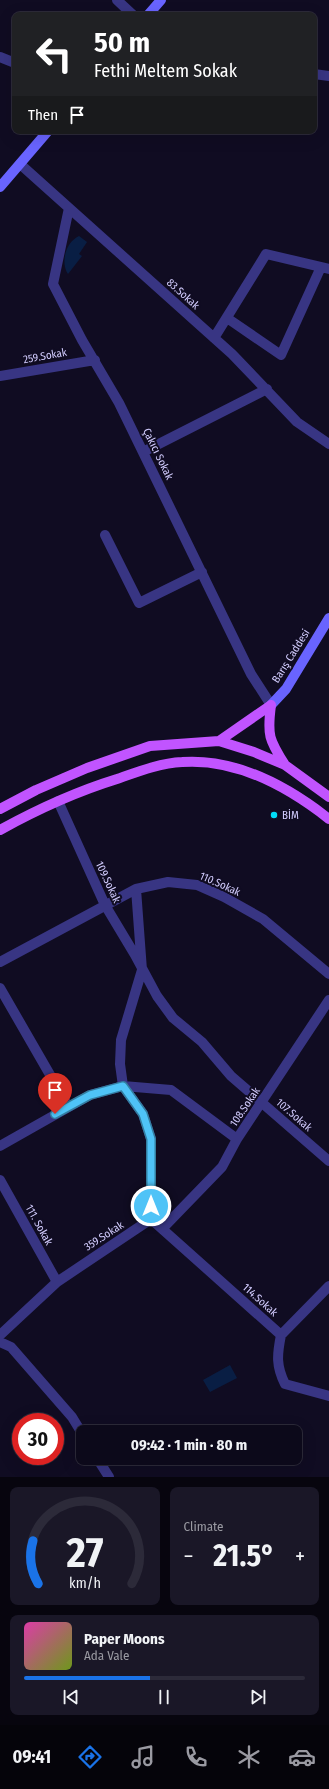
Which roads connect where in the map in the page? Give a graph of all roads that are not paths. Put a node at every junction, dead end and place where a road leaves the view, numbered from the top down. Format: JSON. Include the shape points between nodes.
{"nodes":[{"id":1,"x":117,"y":0,"type":"edge"},
{"id":2,"x":162,"y":0,"type":"edge"},
{"id":3,"x":130,"y":12,"type":"edge"},
{"id":4,"x":151,"y":12,"type":"edge"},
{"id":5,"x":0,"y":57,"type":"edge"},
{"id":6,"x":12,"y":62,"type":"edge"},
{"id":7,"x":317,"y":74,"type":"edge"},
{"id":8,"x":329,"y":76,"type":"edge"},
{"id":9,"x":45,"y":134,"type":"edge"},
{"id":10,"x":20,"y":164,"type":"junction"},
{"id":11,"x":0,"y":187,"type":"edge"},
{"id":12,"x":69,"y":208,"type":"junction"},
{"id":13,"x":325,"y":268,"type":"edge"},
{"id":14,"x":227,"y":318,"type":"junction"},
{"id":15,"x":214,"y":338,"type":"junction"},
{"id":16,"x":95,"y":360,"type":"junction"},
{"id":17,"x":0,"y":376,"type":"edge"},
{"id":18,"x":267,"y":389,"type":"junction"},
{"id":19,"x":329,"y":444,"type":"edge"},
{"id":20,"x":143,"y":452,"type":"junction"},
{"id":21,"x":105,"y":535,"type":"dead end"},
{"id":22,"x":202,"y":572,"type":"junction"},
{"id":23,"x":329,"y":618,"type":"edge"},
{"id":24,"x":271,"y":706,"type":"junction"},
{"id":25,"x":219,"y":741,"type":"junction"},
{"id":26,"x":285,"y":765,"type":"junction"},
{"id":27,"x":329,"y":797,"type":"edge"},
{"id":28,"x":58,"y":801,"type":"junction"},
{"id":29,"x":0,"y":810,"type":"edge"},
{"id":30,"x":329,"y":819,"type":"edge"},
{"id":31,"x":0,"y":830,"type":"edge"},
{"id":32,"x":136,"y":889,"type":"junction"},
{"id":33,"x":105,"y":905,"type":"junction"},
{"id":34,"x":0,"y":962,"type":"edge"},
{"id":35,"x":142,"y":970,"type":"junction"},
{"id":36,"x":329,"y":974,"type":"edge"},
{"id":37,"x":0,"y":988,"type":"edge"},
{"id":38,"x":329,"y":1000,"type":"edge"},
{"id":39,"x":123,"y":1086,"type":"junction"},
{"id":40,"x":262,"y":1103,"type":"junction"},
{"id":41,"x":68,"y":1106,"type":"junction"},
{"id":42,"x":238,"y":1139,"type":"junction"},
{"id":43,"x":0,"y":1146,"type":"edge"},
{"id":44,"x":329,"y":1161,"type":"edge"},
{"id":45,"x":0,"y":1180,"type":"edge"},
{"id":46,"x":152,"y":1219,"type":"junction"},
{"id":47,"x":162,"y":1229,"type":"junction"},
{"id":48,"x":57,"y":1282,"type":"junction"},
{"id":49,"x":329,"y":1286,"type":"edge"},
{"id":50,"x":0,"y":1335,"type":"edge"},
{"id":51,"x":281,"y":1335,"type":"junction"},
{"id":52,"x":0,"y":1342,"type":"edge"},
{"id":53,"x":329,"y":1396,"type":"edge"},
{"id":54,"x":77,"y":1425,"type":"edge"},
{"id":55,"x":101,"y":1465,"type":"edge"},
{"id":56,"x":109,"y":1477,"type":"edge"}],
"edges":[{"from":1,"to":3,"type":"street"},
{"from":2,"to":4,"type":"street"},
{"from":5,"to":6,"type":"street"},
{"from":7,"to":8,"type":"street"},
{"from":9,"to":10,"type":"street"},
{"from":10,"to":11,"type":"street"},
{"from":10,"to":12,"type":"street","name":"83.Sokak"},
{"from":12,"to":15,"type":"street","name":"83.Sokak"},
{"from":12,"to":16,"type":"street","name":"Çakıcı Sokak","via":[[53,284]]},
{"from":13,"to":14,"type":"street","via":[[266,254]]},
{"from":13,"to":14,"type":"street","via":[[281,355]]},
{"from":14,"to":15,"type":"street"},
{"from":15,"to":18,"type":"street","name":"83.Sokak"},
{"from":16,"to":17,"type":"street","name":"259.Sokak"},
{"from":16,"to":20,"type":"street","name":"Çakıcı Sokak"},
{"from":18,"to":19,"type":"street","name":"83.Sokak","via":[[297,422]]},
{"from":18,"to":20,"type":"street"},
{"from":20,"to":22,"type":"street","name":"Çakıcı Sokak"},
{"from":21,"to":22,"type":"street","via":[[139,604]]},
{"from":22,"to":24,"type":"street","name":"Çakıcı Sokak","via":[[251,674]]},
{"from":23,"to":24,"type":"street","name":"Barış Caddesi","via":[[286,689]]},
{"from":24,"to":25,"type":"main road"},
{"from":24,"to":26,"type":"main road","via":[[268,724],[271,744]]},
{"from":25,"to":26,"type":"main road"},
{"from":25,"to":29,"type":"main road","via":[[150,746],[87,768],[36,790]]},
{"from":26,"to":27,"type":"main road"},
{"from":28,"to":30,"type":"main road","via":[[80,790],[153,768],[181,762],[220,764],[253,773],[278,784],[306,800]]},
{"from":28,"to":31,"type":"main road"},
{"from":28,"to":33,"type":"street","name":"109.Sokak"},
{"from":32,"to":33,"type":"street","name":"110.Sokak"},
{"from":32,"to":35,"type":"street","name":"109.Sokak"},
{"from":32,"to":36,"type":"street","name":"110.Sokak","via":[[168,882],[197,885],[224,897],[263,920]]},
{"from":33,"to":34,"type":"street","name":"110.Sokak"},
{"from":33,"to":35,"type":"street","name":"109.Sokak"},
{"from":35,"to":39,"type":"street","name":"109.Sokak","via":[[121,1040],[120,1064]]},
{"from":35,"to":40,"type":"street","name":"109.Sokak","via":[[173,1018],[202,1042],[231,1076]]},
{"from":37,"to":41,"type":"street"},
{"from":38,"to":40,"type":"street","name":"108.Sokak"},
{"from":39,"to":41,"type":"street","via":[[90,1095]]},
{"from":39,"to":42,"type":"street","name":"108.Sokak","via":[[171,1090]]},
{"from":39,"to":46,"type":"street","via":[[143,1114],[151,1139]]},
{"from":40,"to":42,"type":"street","name":"108.Sokak"},
{"from":40,"to":44,"type":"street","name":"107.Sokak"},
{"from":41,"to":43,"type":"street"},
{"from":42,"to":47,"type":"street","via":[[222,1167]]},
{"from":45,"to":48,"type":"street","name":"111. Sokak"},
{"from":46,"to":47,"type":"street","name":"114.Sokak"},
{"from":46,"to":48,"type":"street","name":"359.Sokak"},
{"from":47,"to":51,"type":"street","name":"114.Sokak"},
{"from":48,"to":50,"type":"street","name":"359.Sokak"},
{"from":49,"to":51,"type":"street"},
{"from":51,"to":53,"type":"street","via":[[277,1355],[279,1372],[285,1384]]},
{"from":52,"to":54,"type":"street","via":[[11,1347]]},
{"from":55,"to":56,"type":"street"}]}
